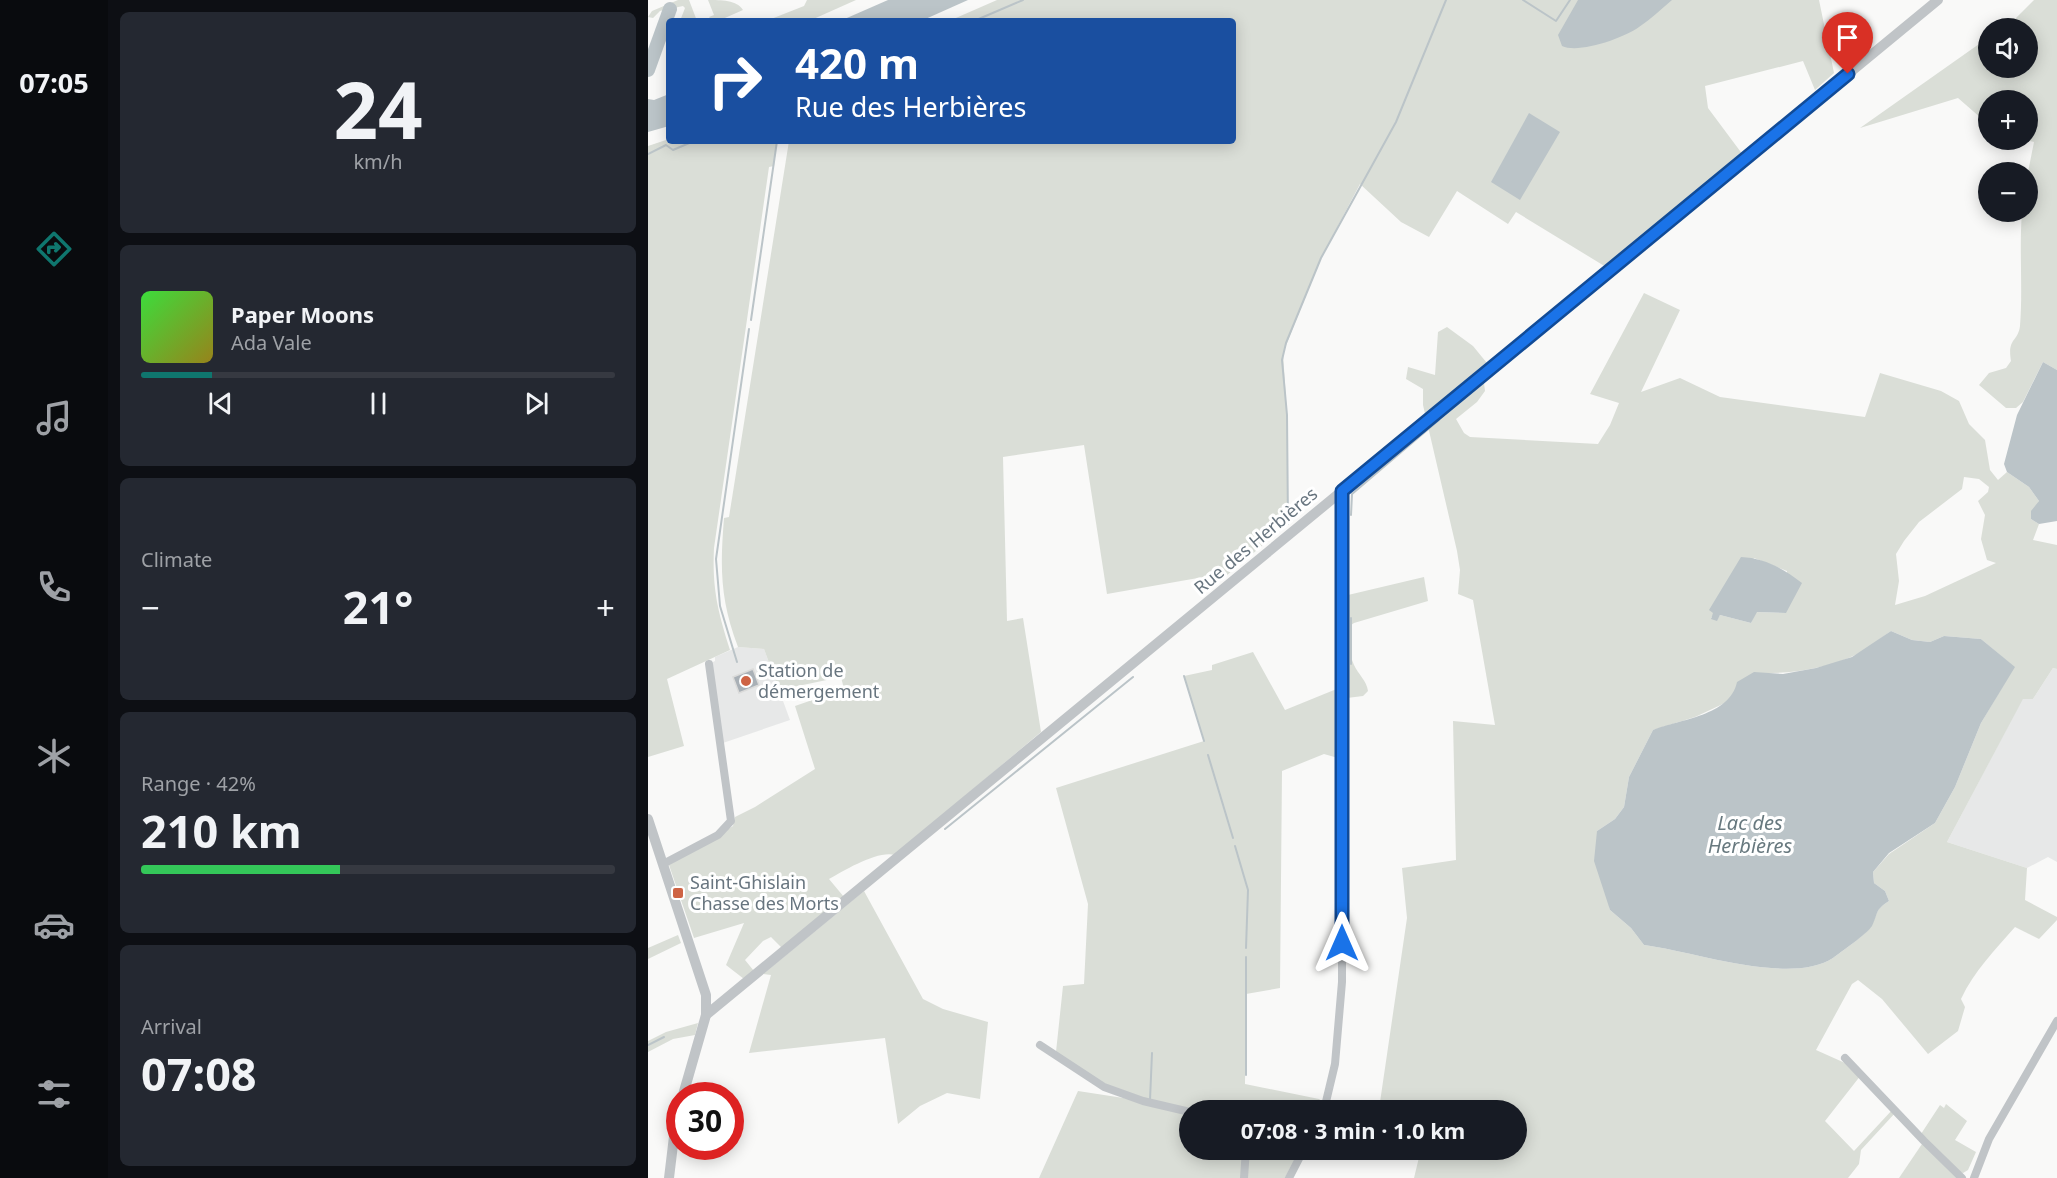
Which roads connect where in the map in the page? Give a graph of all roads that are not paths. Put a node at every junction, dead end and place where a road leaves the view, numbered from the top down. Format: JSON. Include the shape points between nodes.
{"nodes":[{"id":1,"x":1938,"y":0,"type":"edge"},
{"id":2,"x":1342,"y":491,"type":"junction"},
{"id":3,"x":709,"y":664,"type":"dead end"},
{"id":4,"x":648,"y":819,"type":"edge"},
{"id":5,"x":663,"y":864,"type":"junction"},
{"id":6,"x":706,"y":1015,"type":"junction"},
{"id":7,"x":2057,"y":1020,"type":"edge"},
{"id":8,"x":1040,"y":1045,"type":"dead end"},
{"id":9,"x":1845,"y":1058,"type":"dead end"},
{"id":10,"x":687,"y":1082,"type":"edge"},
{"id":11,"x":1326,"y":1100,"type":"edge"},
{"id":12,"x":1179,"y":1109,"type":"edge"},
{"id":13,"x":671,"y":1160,"type":"edge"},
{"id":14,"x":1245,"y":1160,"type":"edge"},
{"id":15,"x":1298,"y":1160,"type":"edge"},
{"id":16,"x":669,"y":1178,"type":"edge"},
{"id":17,"x":1244,"y":1178,"type":"edge"},
{"id":18,"x":1289,"y":1178,"type":"edge"},
{"id":19,"x":1962,"y":1178,"type":"edge"},
{"id":20,"x":1974,"y":1178,"type":"edge"}],
"edges":[{"from":1,"to":2,"type":"street","name":"Rue des Herbières"},
{"from":2,"to":6,"type":"street","name":"Rue des Herbières"},
{"from":2,"to":11,"type":"street","via":[[1342,982],[1335,1064]]},
{"from":3,"to":5,"type":"street","via":[[731,821],[718,835]]},
{"from":4,"to":5,"type":"street"},
{"from":5,"to":6,"type":"street","via":[[706,995]]},
{"from":6,"to":10,"type":"street"},
{"from":7,"to":20,"type":"street","via":[[1989,1139]]},
{"from":8,"to":12,"type":"street","via":[[1104,1087]]},
{"from":9,"to":19,"type":"street"},
{"from":13,"to":16,"type":"street"},
{"from":14,"to":17,"type":"street"},
{"from":15,"to":18,"type":"street"}]}
